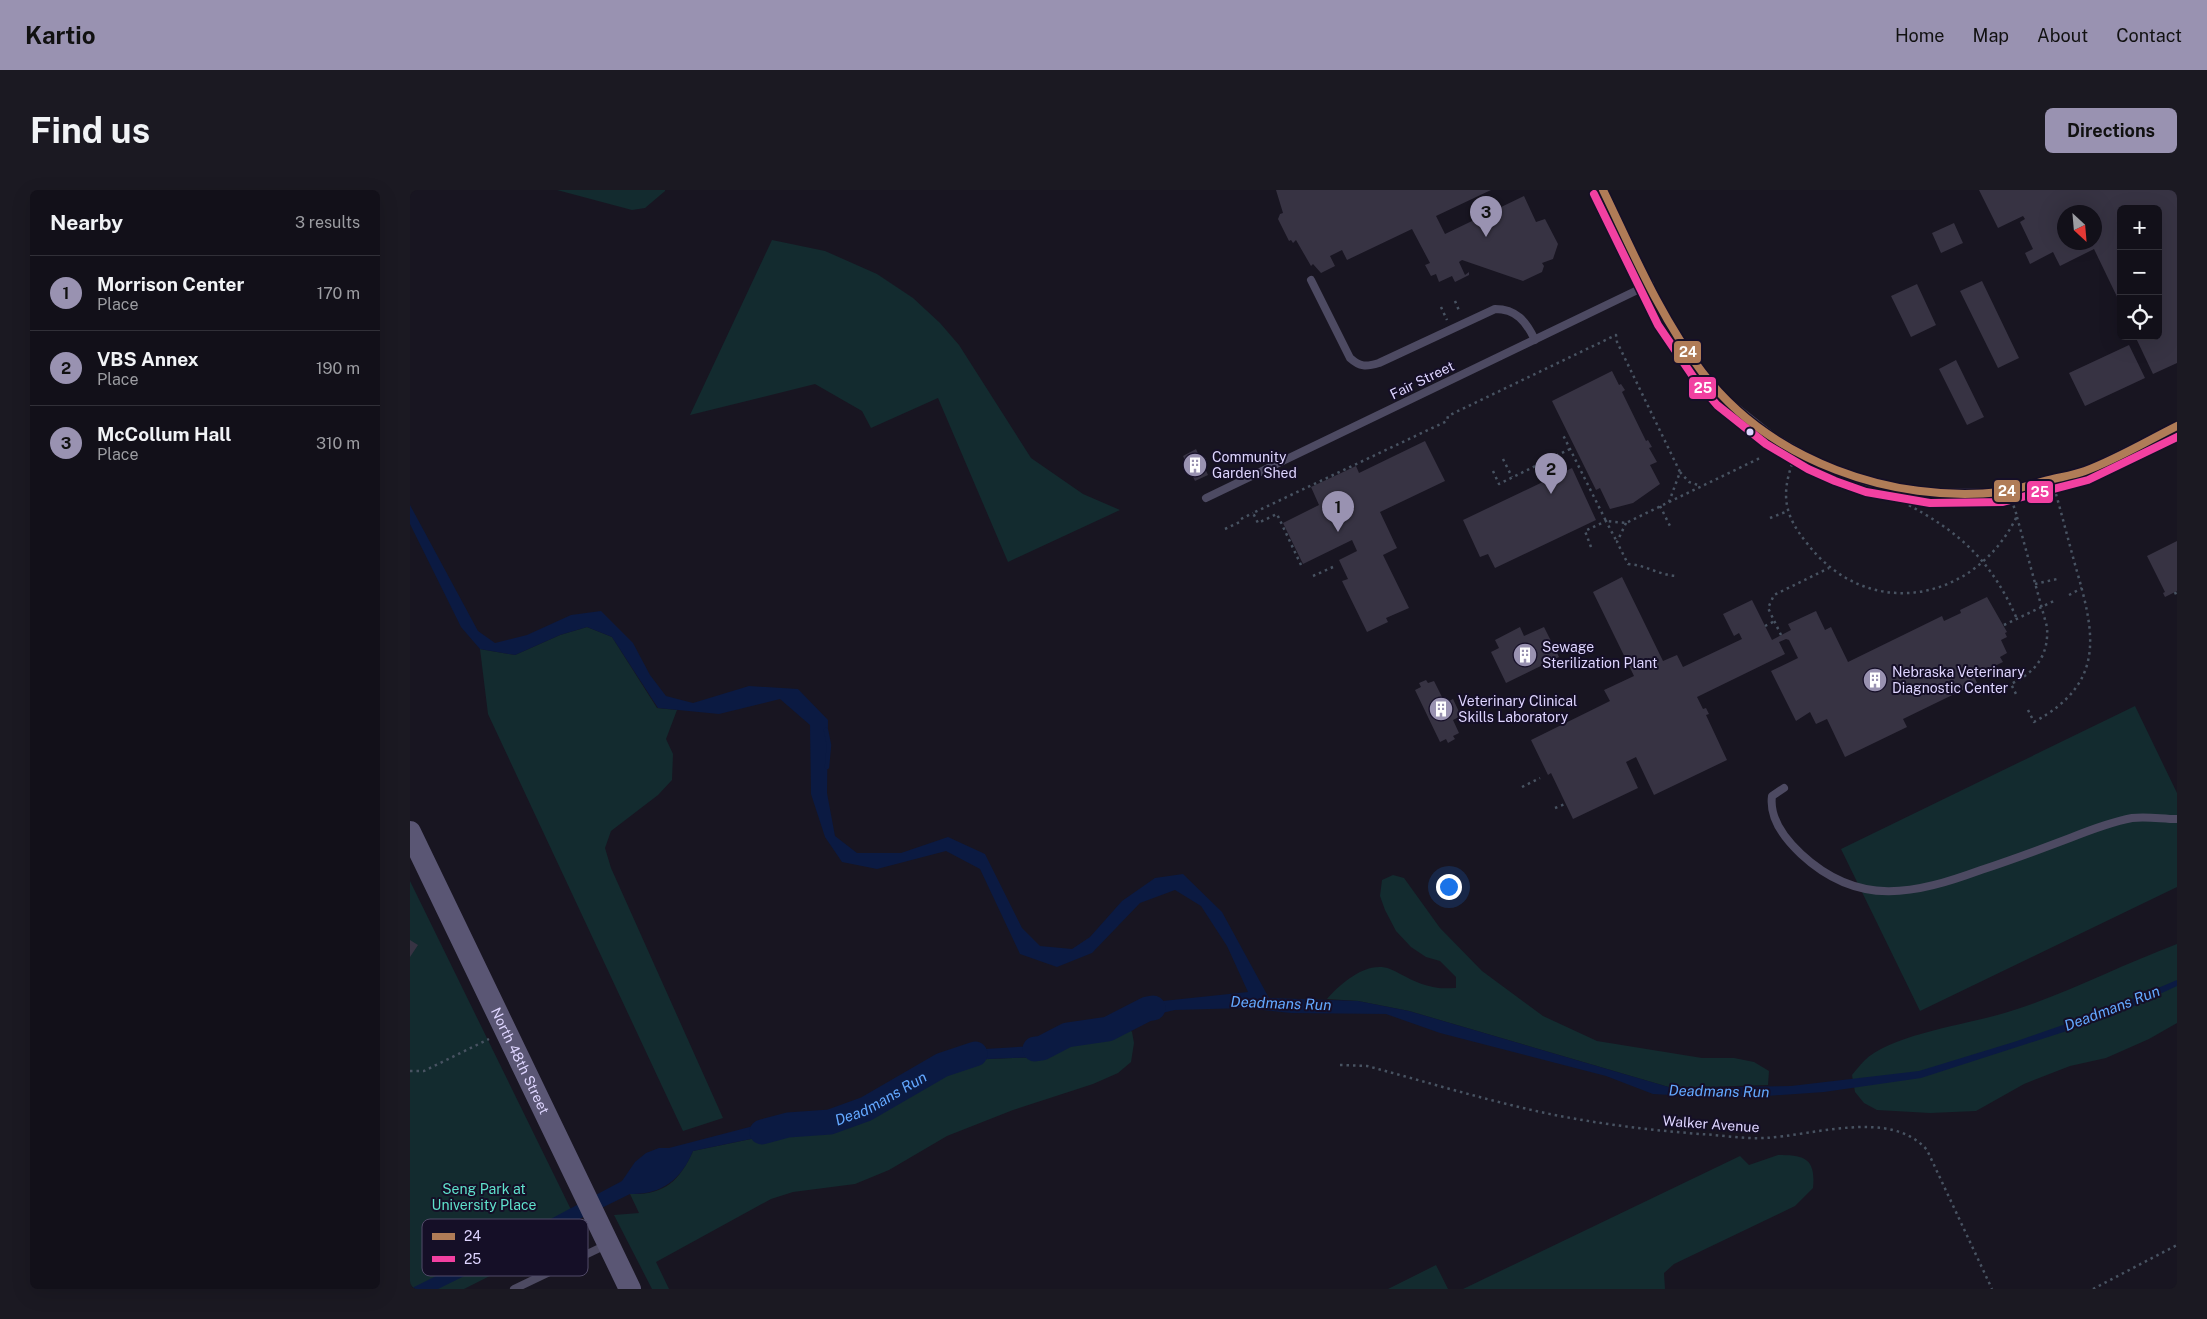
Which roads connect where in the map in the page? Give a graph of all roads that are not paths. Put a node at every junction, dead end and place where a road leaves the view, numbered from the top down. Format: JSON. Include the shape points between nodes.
{"nodes":[{"id":1,"x":1603,"y":190,"type":"edge"},
{"id":2,"x":1311,"y":280,"type":"dead end"},
{"id":3,"x":1650,"y":284,"type":"junction"},
{"id":4,"x":1535,"y":340,"type":"junction"},
{"id":5,"x":2177,"y":426,"type":"edge"},
{"id":6,"x":1206,"y":498,"type":"dead end"},
{"id":7,"x":1784,"y":788,"type":"dead end"},
{"id":8,"x":2177,"y":819,"type":"edge"},
{"id":9,"x":410,"y":832,"type":"edge"},
{"id":10,"x":608,"y":1244,"type":"junction"},
{"id":11,"x":588,"y":1254,"type":"edge"},
{"id":12,"x":541,"y":1276,"type":"edge"},
{"id":13,"x":514,"y":1289,"type":"edge"},
{"id":14,"x":630,"y":1289,"type":"edge"}],
"edges":[{"from":1,"to":3,"type":"lane"},
{"from":2,"to":4,"type":"lane","via":[[1350,358],[1360,365],[1379,363],[1495,308],[1512,311],[1528,325]]},
{"from":3,"to":4,"type":"lane","name":"Fair Street"},
{"from":3,"to":5,"type":"lane","via":[[1681,344],[1724,398],[1788,448],[1868,482],[1931,493],[2002,492],[2085,471]]},
{"from":4,"to":6,"type":"lane","name":"Fair Street"},
{"from":7,"to":8,"type":"lane","via":[[1772,796],[1772,811],[1795,848],[1838,879],[1891,893],[1940,885],[2114,822],[2154,817]]},
{"from":9,"to":10,"type":"main road","name":"North 48th Street"},
{"from":10,"to":11,"type":"lane"},
{"from":10,"to":14,"type":"main road","name":"North 48th Street"},
{"from":12,"to":13,"type":"lane"}]}
